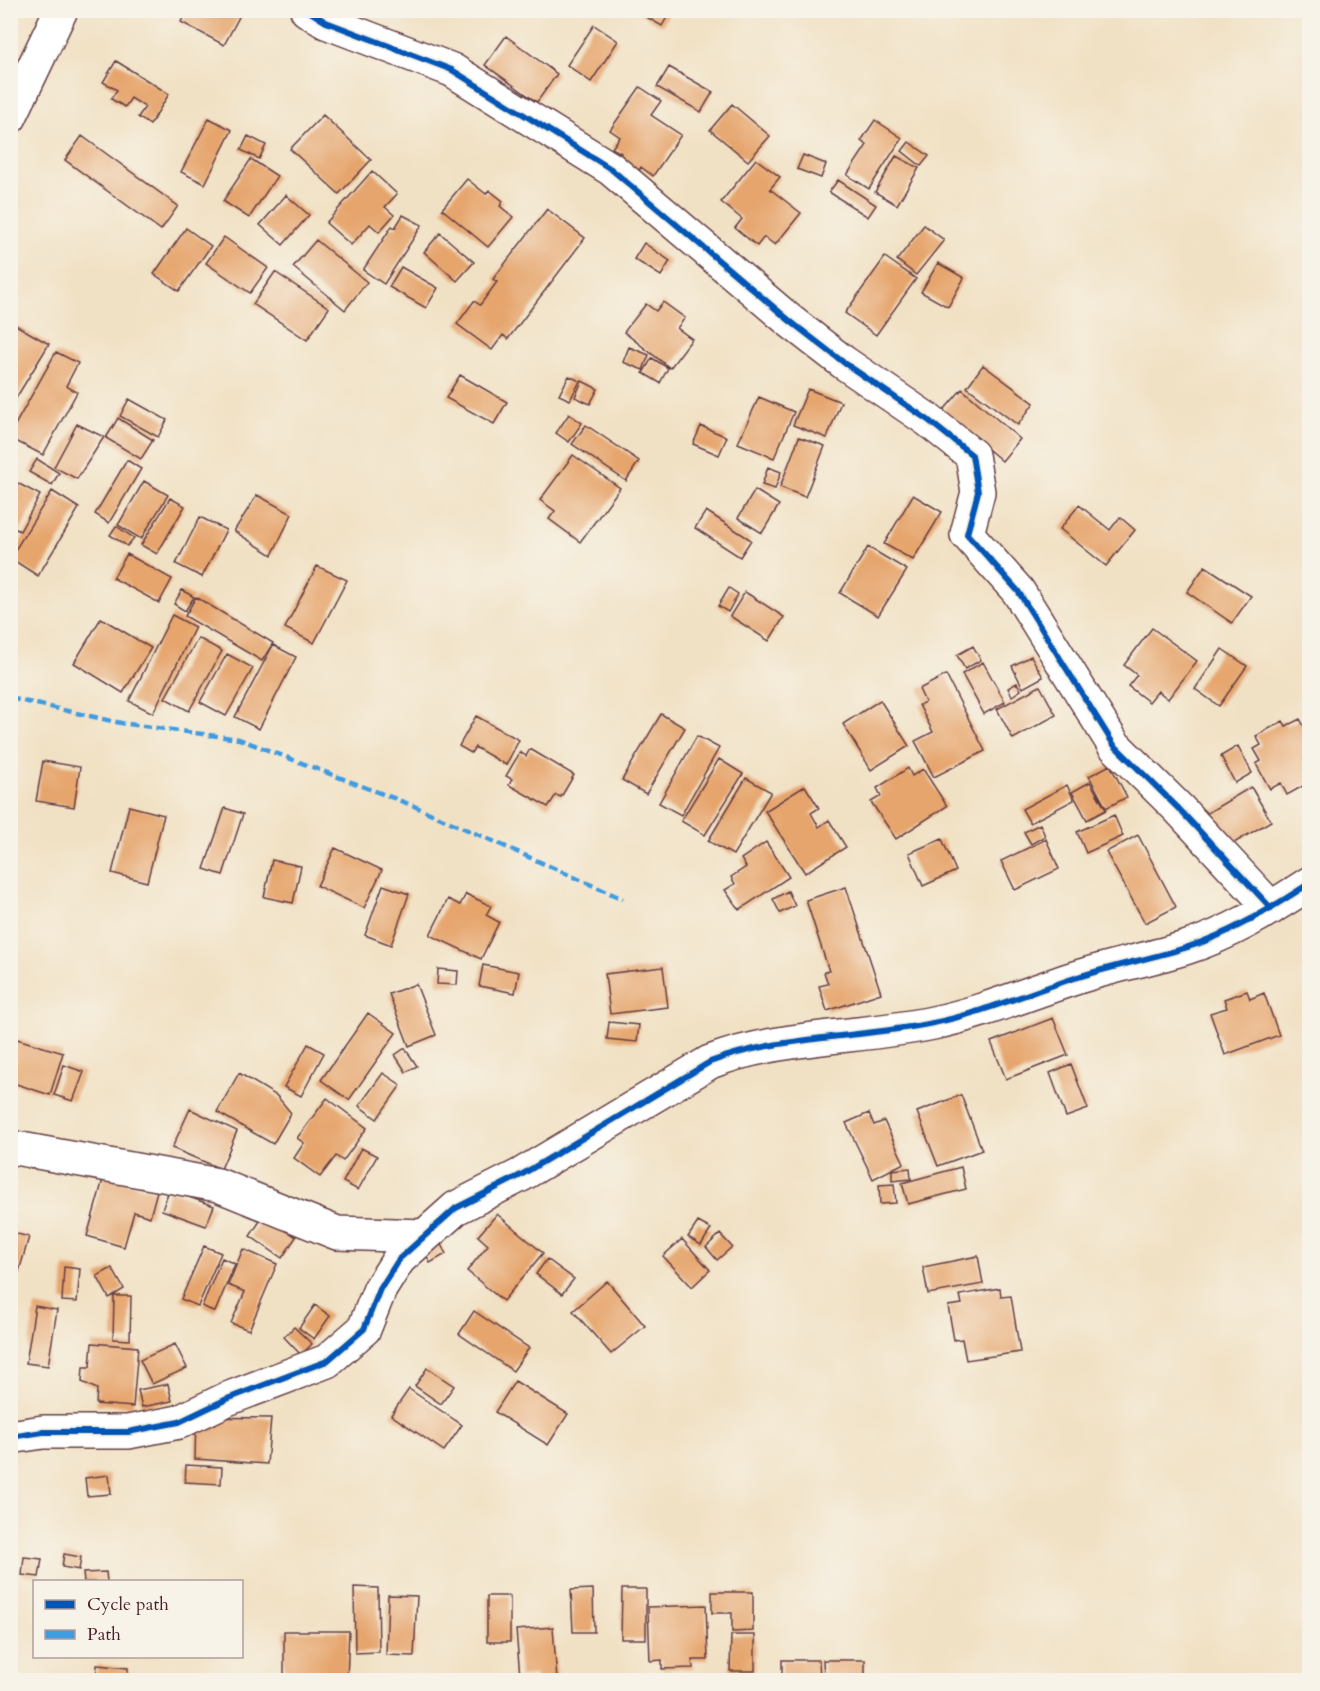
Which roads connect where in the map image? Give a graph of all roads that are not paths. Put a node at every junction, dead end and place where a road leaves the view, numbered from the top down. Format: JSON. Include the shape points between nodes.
{"nodes":[{"id":1,"x":61,"y":10,"type":"edge"},
{"id":2,"x":307,"y":10,"type":"edge"},
{"id":3,"x":10,"y":117,"type":"edge"},
{"id":4,"x":1310,"y":883,"type":"edge"},
{"id":5,"x":1271,"y":908,"type":"junction"},
{"id":6,"x":10,"y":1147,"type":"edge"},
{"id":7,"x":423,"y":1236,"type":"junction"},
{"id":8,"x":10,"y":1437,"type":"edge"}],
"edges":[{"from":1,"to":3,"type":"street"},
{"from":2,"to":5,"type":"street","via":[[326,22],[452,70],[611,169],[790,321],[972,455],[978,492],[967,534],[1018,591],[1114,745],[1179,808]]},
{"from":4,"to":5,"type":"street"},
{"from":5,"to":7,"type":"street","via":[[1186,948],[1078,977],[935,1023],[863,1036],[739,1050],[710,1062],[521,1175],[456,1208]]},
{"from":6,"to":7,"type":"street","via":[[218,1185],[337,1233]]},
{"from":7,"to":8,"type":"street","via":[[392,1269],[364,1329],[327,1361],[179,1422],[128,1432],[43,1432]]}]}
